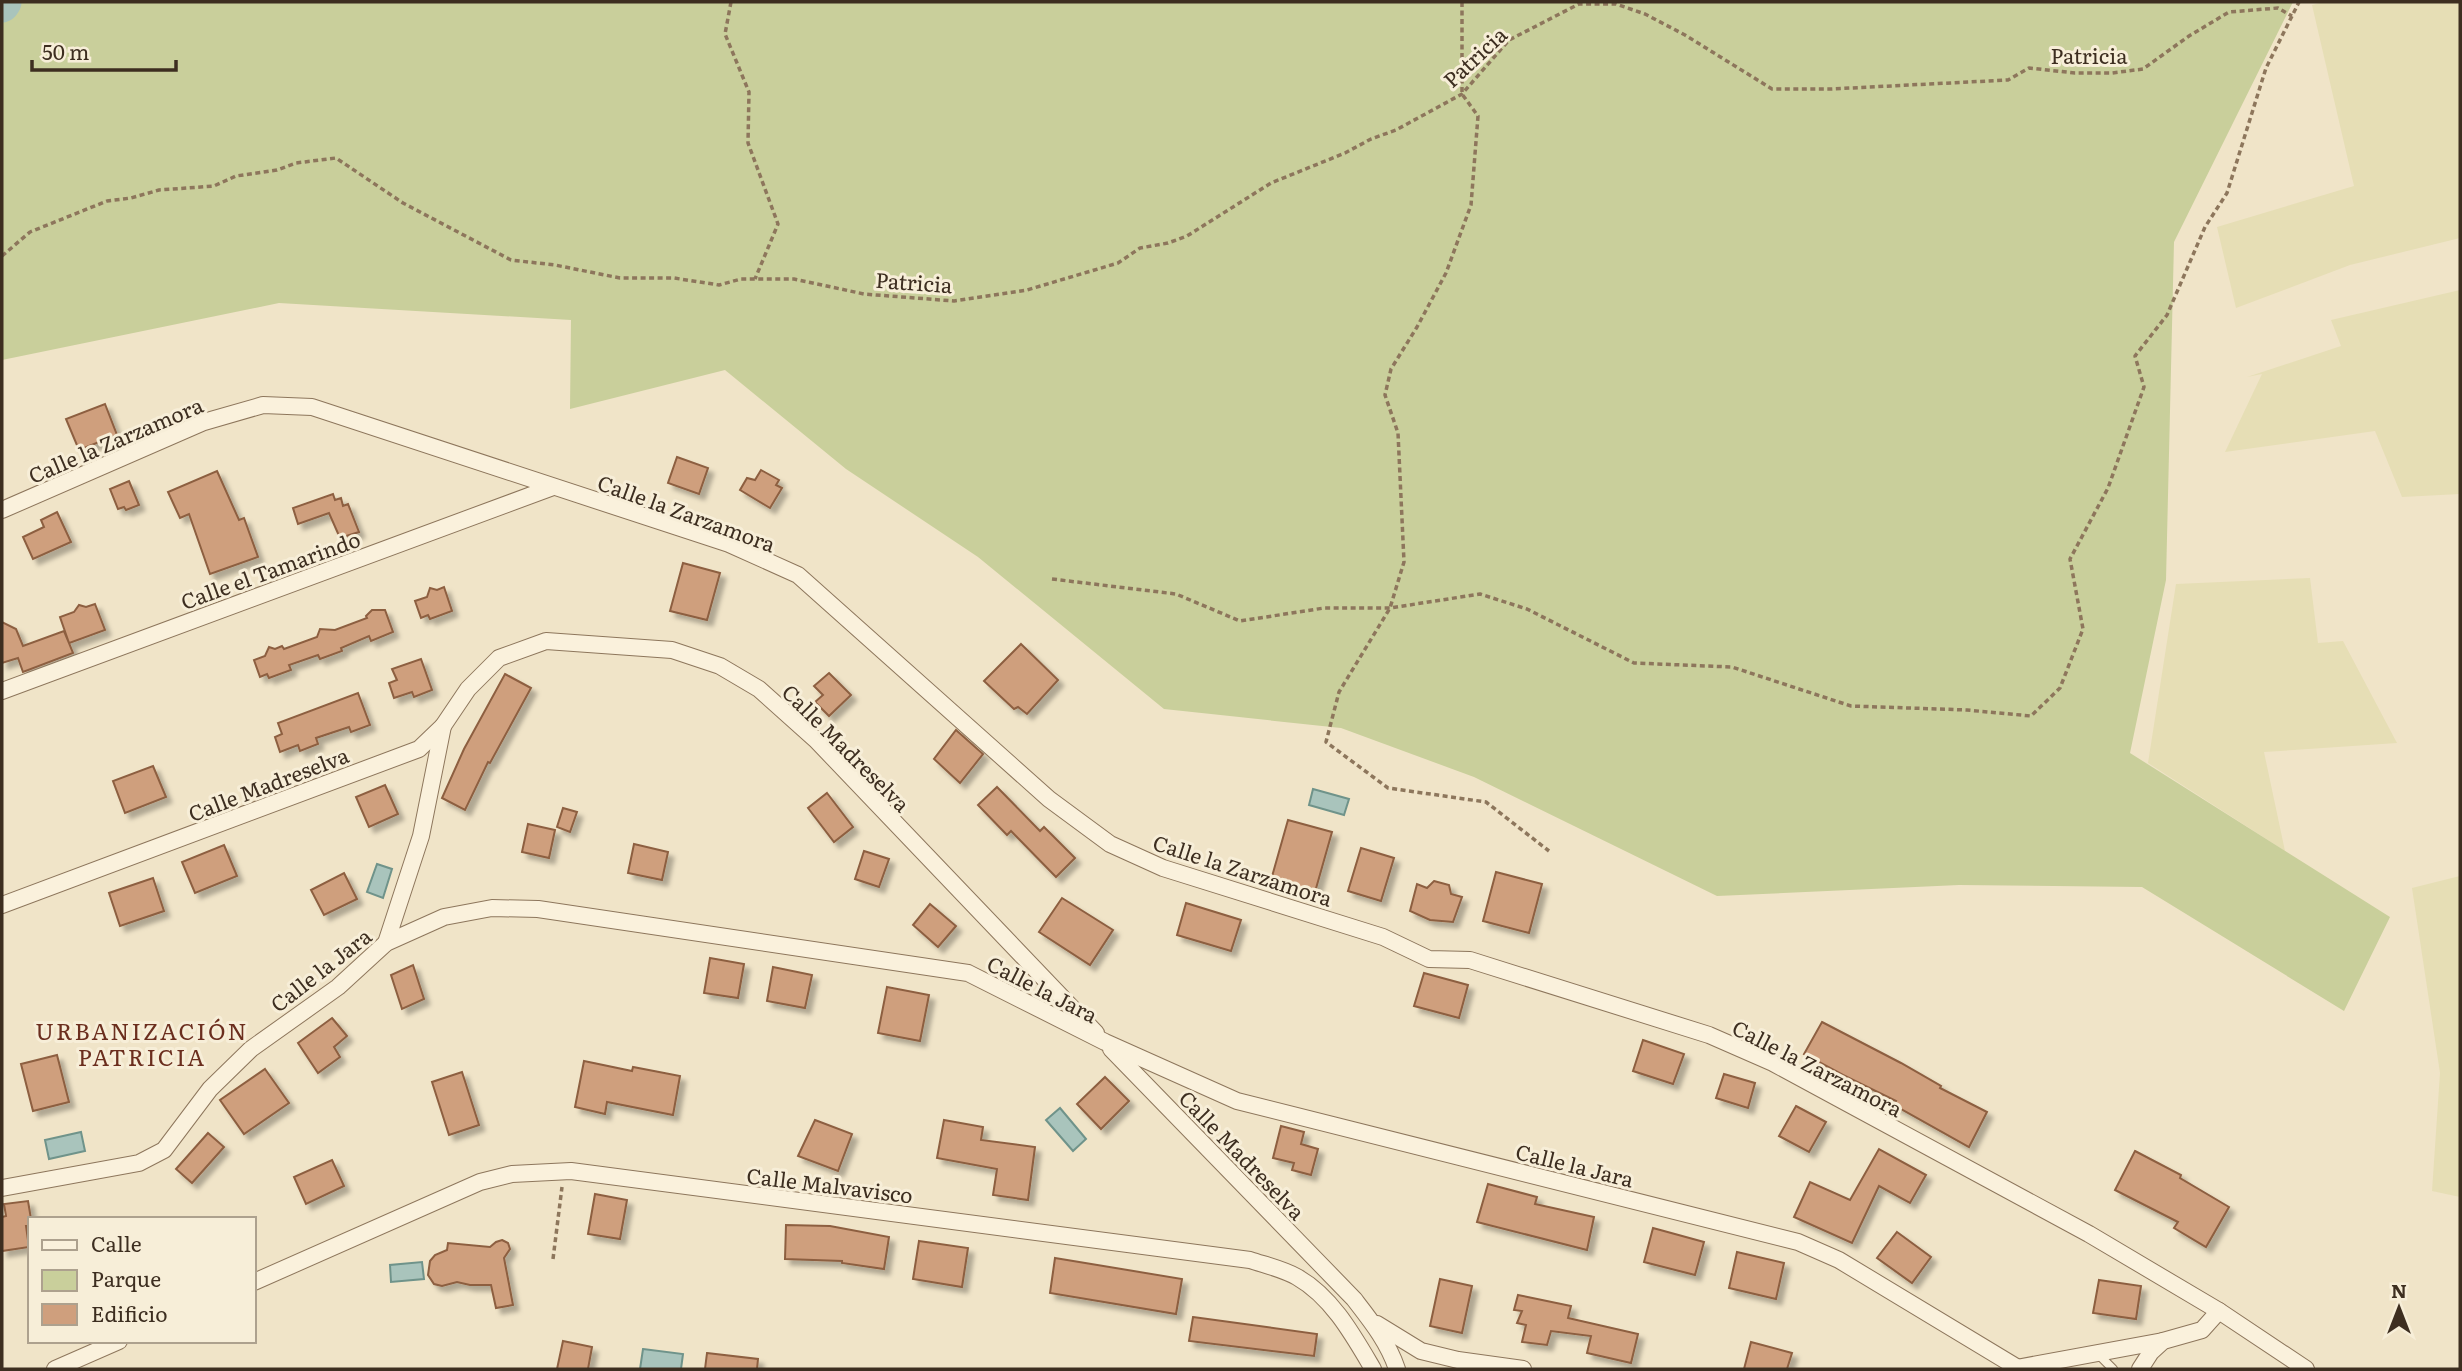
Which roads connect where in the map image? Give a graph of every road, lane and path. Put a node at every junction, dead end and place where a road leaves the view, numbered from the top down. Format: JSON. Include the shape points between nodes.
{"nodes":[{"id":1,"x":731,"y":2,"type":"edge"},
{"id":2,"x":1462,"y":2,"type":"edge"},
{"id":3,"x":2300,"y":2,"type":"edge"},
{"id":4,"x":2292,"y":16,"type":"junction"},
{"id":5,"x":1462,"y":94,"type":"junction"},
{"id":6,"x":2,"y":257,"type":"edge"},
{"id":7,"x":755,"y":279,"type":"junction"},
{"id":8,"x":553,"y":487,"type":"junction"},
{"id":9,"x":2,"y":510,"type":"edge"},
{"id":10,"x":1052,"y":579,"type":"dead end"},
{"id":11,"x":1390,"y":608,"type":"junction"},
{"id":12,"x":2,"y":691,"type":"edge"},
{"id":13,"x":443,"y":726,"type":"junction"},
{"id":14,"x":1549,"y":851,"type":"dead end"},
{"id":15,"x":2,"y":905,"type":"edge"},
{"id":16,"x":386,"y":943,"type":"junction"},
{"id":17,"x":1105,"y":1042,"type":"junction"},
{"id":18,"x":564,"y":1171,"type":"junction"},
{"id":19,"x":2,"y":1188,"type":"edge"},
{"id":20,"x":553,"y":1259,"type":"dead end"},
{"id":21,"x":256,"y":1281,"type":"edge"},
{"id":22,"x":2219,"y":1311,"type":"junction"},
{"id":23,"x":1370,"y":1320,"type":"junction"},
{"id":24,"x":2163,"y":1341,"type":"junction"},
{"id":25,"x":115,"y":1343,"type":"edge"},
{"id":26,"x":2097,"y":1354,"type":"junction"},
{"id":27,"x":1458,"y":1360,"type":"junction"},
{"id":28,"x":2014,"y":1368,"type":"edge"},
{"id":29,"x":58,"y":1369,"type":"edge"},
{"id":30,"x":1373,"y":1369,"type":"edge"},
{"id":31,"x":1397,"y":1369,"type":"edge"},
{"id":32,"x":1434,"y":1369,"type":"edge"},
{"id":33,"x":1523,"y":1369,"type":"edge"},
{"id":34,"x":2113,"y":1369,"type":"edge"},
{"id":35,"x":2140,"y":1369,"type":"edge"},
{"id":36,"x":2306,"y":1369,"type":"edge"}],
"edges":[{"from":1,"to":7,"type":"path","via":[[725,34],[749,92],[748,143],[778,225]]},
{"from":2,"to":5,"type":"path"},
{"from":3,"to":4,"type":"path"},
{"from":4,"to":5,"type":"path","name":"Patricia","via":[[2278,8],[2230,12],[2143,69],[2075,72],[2029,68],[2008,80],[1772,89],[1644,14],[1616,4],[1578,4],[1509,40]]},
{"from":4,"to":11,"type":"path","via":[[2266,68],[2227,193],[2205,227],[2167,315],[2135,356],[2144,387],[2108,488],[2070,559],[2083,629],[2060,688],[2031,716],[1851,706],[1732,667],[1634,663],[1527,609],[1480,594]]},
{"from":5,"to":7,"type":"path","name":"Patricia","via":[[1396,130],[1271,183],[1187,236],[1140,248],[1118,263],[1027,290],[954,301],[864,294],[794,279]]},
{"from":5,"to":11,"type":"path","via":[[1478,116],[1471,205],[1446,273],[1391,369],[1385,395],[1398,433],[1404,562]]},
{"from":6,"to":7,"type":"path","name":"Patricia","via":[[30,232],[107,201],[159,190],[214,186],[236,176],[336,158],[403,203],[511,260],[620,278],[674,278],[719,285]]},
{"from":8,"to":9,"type":"street","name":"Calle la Zarzamora","via":[[312,407],[264,405],[204,422]]},
{"from":8,"to":12,"type":"street","name":"Calle el Tamarindo"},
{"from":8,"to":22,"type":"street","name":"Calle la Zarzamora","via":[[729,544],[798,575],[1049,799],[1110,844],[1163,868],[1383,937],[1429,959],[1471,960],[1709,1035],[1786,1069],[2089,1234]]},
{"from":10,"to":11,"type":"path","via":[[1177,594],[1240,621],[1324,608]]},
{"from":11,"to":14,"type":"path","via":[[1339,692],[1326,742],[1388,788],[1486,802]]},
{"from":13,"to":15,"type":"street","name":"Calle Madreselva","via":[[419,749]]},
{"from":13,"to":16,"type":"street","via":[[421,836]]},
{"from":13,"to":17,"type":"street","name":"Calle Madreselva","via":[[468,689],[499,658],[546,641],[673,650],[720,666],[758,689],[816,740]]},
{"from":16,"to":17,"type":"street","name":"Calle la Jara","via":[[444,917],[492,908],[538,909],[968,973]]},
{"from":16,"to":19,"type":"street","name":"Calle la Jara","via":[[338,987],[251,1048],[210,1089],[164,1150],[139,1163]]},
{"from":17,"to":23,"type":"street","name":"Calle Madreselva"},
{"from":17,"to":28,"type":"street","name":"Calle la Jara","via":[[1237,1101],[1798,1242],[1839,1260]]},
{"from":18,"to":20,"type":"path"},
{"from":18,"to":21,"type":"street","name":"Calle Malvavisco","via":[[512,1174],[480,1182]]},
{"from":18,"to":30,"type":"street","name":"Calle Malvavisco","via":[[1250,1260],[1296,1276],[1323,1298],[1350,1329]]},
{"from":22,"to":24,"type":"street","via":[[2202,1330]]},
{"from":22,"to":36,"type":"street","name":"Calle la Zarzamora"},
{"from":23,"to":27,"type":"street","name":"Calle Madreselva","via":[[1421,1351]]},
{"from":23,"to":31,"type":"street","name":"Calle Madreselva"},
{"from":24,"to":26,"type":"street"},
{"from":24,"to":35,"type":"street"},
{"from":25,"to":29,"type":"street"},
{"from":26,"to":28,"type":"street"},
{"from":26,"to":34,"type":"lane"},
{"from":27,"to":32,"type":"street"},
{"from":27,"to":33,"type":"street","name":"Calle Madreselva"}]}
